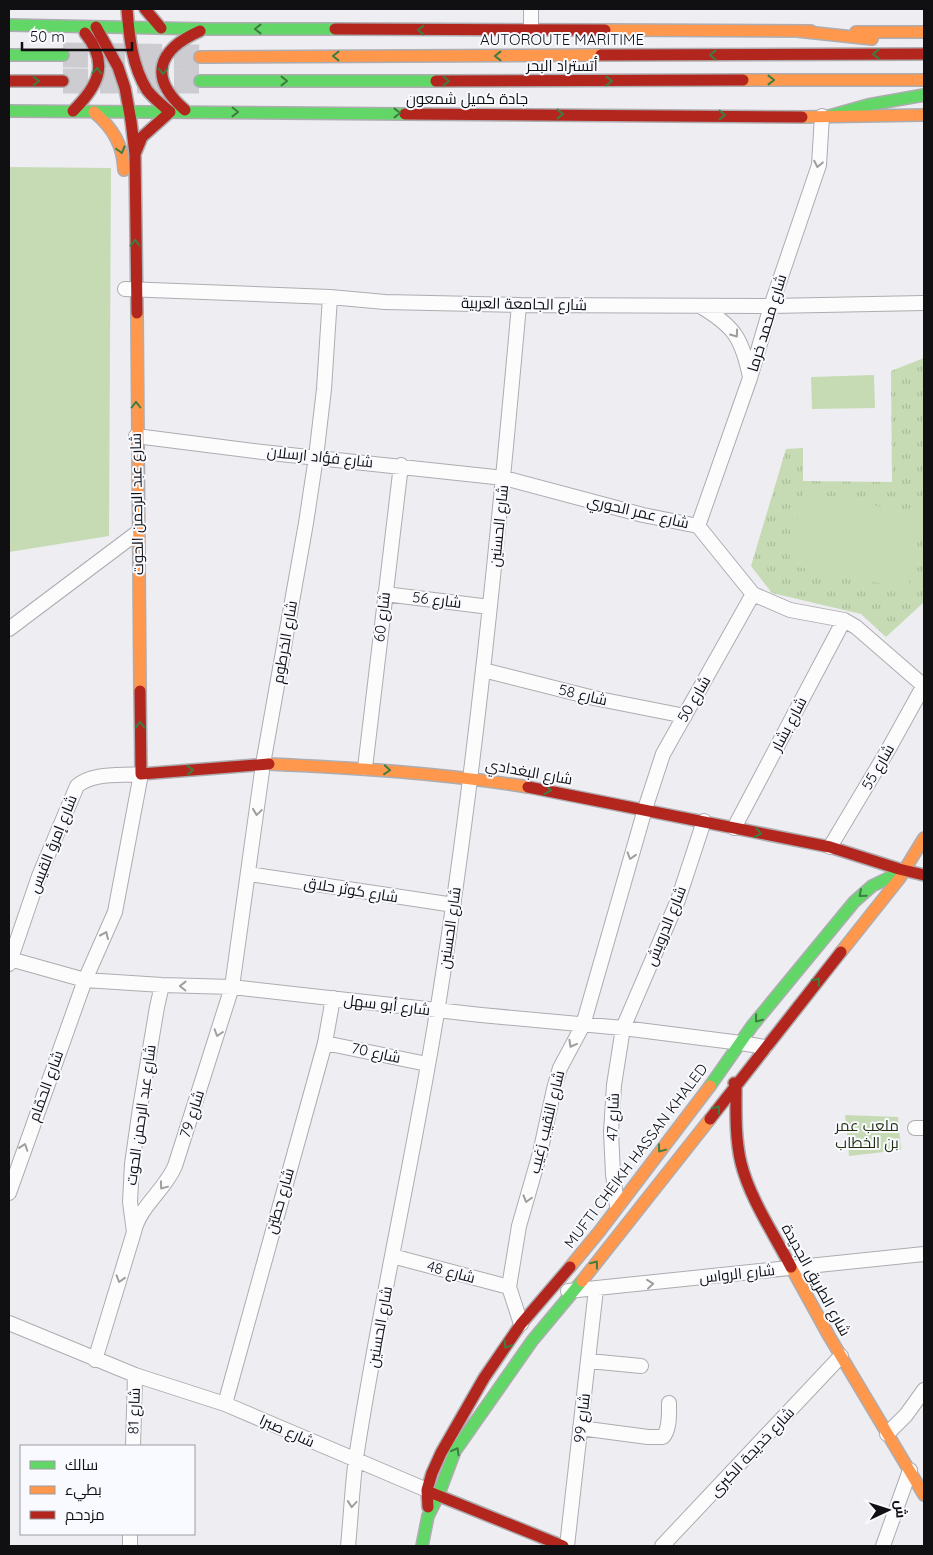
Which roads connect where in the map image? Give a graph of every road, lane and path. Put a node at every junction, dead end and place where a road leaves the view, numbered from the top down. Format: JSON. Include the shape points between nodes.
{"nodes":[{"id":1,"x":127,"y":9,"type":"edge"},
{"id":2,"x":145,"y":9,"type":"edge"},
{"id":3,"x":531,"y":9,"type":"edge"},
{"id":4,"x":9,"y":25,"type":"edge"},
{"id":5,"x":78,"y":26,"type":"junction"},
{"id":6,"x":96,"y":27,"type":"junction"},
{"id":7,"x":128,"y":27,"type":"junction"},
{"id":8,"x":162,"y":28,"type":"junction"},
{"id":9,"x":206,"y":28,"type":"junction"},
{"id":10,"x":531,"y":31,"type":"junction"},
{"id":11,"x":797,"y":31,"type":"junction"},
{"id":12,"x":924,"y":32,"type":"edge"},
{"id":13,"x":924,"y":41,"type":"edge"},
{"id":14,"x":924,"y":54,"type":"edge"},
{"id":15,"x":9,"y":55,"type":"edge"},
{"id":16,"x":63,"y":55,"type":"tunnel mouth"},
{"id":17,"x":200,"y":57,"type":"tunnel mouth"},
{"id":18,"x":924,"y":80,"type":"edge"},
{"id":19,"x":9,"y":81,"type":"edge"},
{"id":20,"x":63,"y":81,"type":"tunnel mouth"},
{"id":21,"x":200,"y":81,"type":"tunnel mouth"},
{"id":22,"x":924,"y":95,"type":"edge"},
{"id":23,"x":9,"y":111,"type":"edge"},
{"id":24,"x":73,"y":111,"type":"junction"},
{"id":25,"x":186,"y":111,"type":"junction"},
{"id":26,"x":94,"y":112,"type":"junction"},
{"id":27,"x":130,"y":112,"type":"junction"},
{"id":28,"x":170,"y":112,"type":"junction"},
{"id":29,"x":924,"y":115,"type":"edge"},
{"id":30,"x":825,"y":116,"type":"junction"},
{"id":31,"x":135,"y":154,"type":"junction"},
{"id":32,"x":125,"y":240,"type":"dead end"},
{"id":33,"x":128,"y":289,"type":"junction"},
{"id":34,"x":330,"y":298,"type":"junction"},
{"id":35,"x":924,"y":303,"type":"edge"},
{"id":36,"x":519,"y":305,"type":"junction"},
{"id":37,"x":697,"y":305,"type":"junction"},
{"id":38,"x":771,"y":306,"type":"junction"},
{"id":39,"x":750,"y":378,"type":"junction"},
{"id":40,"x":129,"y":438,"type":"junction"},
{"id":41,"x":316,"y":457,"type":"junction"},
{"id":42,"x":401,"y":466,"type":"junction"},
{"id":43,"x":504,"y":478,"type":"junction"},
{"id":44,"x":698,"y":526,"type":"junction"},
{"id":45,"x":130,"y":538,"type":"junction"},
{"id":46,"x":385,"y":594,"type":"junction"},
{"id":47,"x":753,"y":594,"type":"junction"},
{"id":48,"x":490,"y":606,"type":"junction"},
{"id":49,"x":844,"y":620,"type":"junction"},
{"id":50,"x":9,"y":630,"type":"edge"},
{"id":51,"x":483,"y":670,"type":"junction"},
{"id":52,"x":924,"y":685,"type":"edge"},
{"id":53,"x":685,"y":716,"type":"junction"},
{"id":54,"x":263,"y":764,"type":"junction"},
{"id":55,"x":365,"y":768,"type":"junction"},
{"id":56,"x":133,"y":771,"type":"junction"},
{"id":57,"x":470,"y":778,"type":"junction"},
{"id":58,"x":645,"y":810,"type":"junction"},
{"id":59,"x":704,"y":822,"type":"junction"},
{"id":60,"x":734,"y":828,"type":"junction"},
{"id":61,"x":924,"y":838,"type":"edge"},
{"id":62,"x":830,"y":847,"type":"junction"},
{"id":63,"x":904,"y":871,"type":"junction"},
{"id":64,"x":249,"y":874,"type":"junction"},
{"id":65,"x":924,"y":875,"type":"edge"},
{"id":66,"x":454,"y":905,"type":"junction"},
{"id":67,"x":10,"y":962,"type":"edge"},
{"id":68,"x":85,"y":980,"type":"junction"},
{"id":69,"x":162,"y":985,"type":"junction"},
{"id":70,"x":232,"y":987,"type":"junction"},
{"id":71,"x":333,"y":998,"type":"junction"},
{"id":72,"x":437,"y":1010,"type":"junction"},
{"id":73,"x":583,"y":1025,"type":"junction"},
{"id":74,"x":623,"y":1028,"type":"junction"},
{"id":75,"x":325,"y":1043,"type":"junction"},
{"id":76,"x":741,"y":1043,"type":"junction"},
{"id":77,"x":765,"y":1047,"type":"junction"},
{"id":78,"x":427,"y":1064,"type":"junction"},
{"id":79,"x":722,"y":1067,"type":"junction"},
{"id":80,"x":736,"y":1086,"type":"junction"},
{"id":81,"x":9,"y":1193,"type":"edge"},
{"id":82,"x":618,"y":1206,"type":"junction"},
{"id":83,"x":134,"y":1232,"type":"junction"},
{"id":84,"x":924,"y":1254,"type":"edge"},
{"id":85,"x":392,"y":1256,"type":"junction"},
{"id":86,"x":791,"y":1269,"type":"junction"},
{"id":87,"x":509,"y":1287,"type":"junction"},
{"id":88,"x":596,"y":1289,"type":"junction"},
{"id":89,"x":550,"y":1291,"type":"junction"},
{"id":90,"x":574,"y":1291,"type":"junction"},
{"id":91,"x":9,"y":1323,"type":"edge"},
{"id":92,"x":520,"y":1324,"type":"junction"},
{"id":93,"x":841,"y":1356,"type":"junction"},
{"id":94,"x":96,"y":1360,"type":"junction"},
{"id":95,"x":589,"y":1361,"type":"junction"},
{"id":96,"x":642,"y":1366,"type":"dead end"},
{"id":97,"x":135,"y":1375,"type":"junction"},
{"id":98,"x":924,"y":1390,"type":"edge"},
{"id":99,"x":669,"y":1403,"type":"dead end"},
{"id":100,"x":225,"y":1404,"type":"junction"},
{"id":101,"x":580,"y":1428,"type":"junction"},
{"id":102,"x":887,"y":1434,"type":"junction"},
{"id":103,"x":133,"y":1445,"type":"edge"},
{"id":104,"x":356,"y":1461,"type":"junction"},
{"id":105,"x":910,"y":1470,"type":"junction"},
{"id":106,"x":432,"y":1493,"type":"junction"},
{"id":107,"x":924,"y":1495,"type":"edge"},
{"id":108,"x":348,"y":1546,"type":"edge"},
{"id":109,"x":422,"y":1546,"type":"edge"},
{"id":110,"x":563,"y":1546,"type":"edge"},
{"id":111,"x":567,"y":1546,"type":"edge"},
{"id":112,"x":662,"y":1546,"type":"edge"},
{"id":113,"x":883,"y":1546,"type":"edge"}],
"edges":[{"from":1,"to":7,"type":"main road"},
{"from":2,"to":8,"type":"main road"},
{"from":3,"to":10,"type":"street"},
{"from":4,"to":5,"type":"main road"},
{"from":5,"to":6,"type":"main road"},
{"from":24,"to":5,"type":"main road","one_way":true,"via":[[96,84],[98,73],[95,48]]},
{"from":6,"to":7,"type":"main road"},
{"from":6,"to":27,"type":"main road","name":"شارع عبد الرحمن الحوت","via":[[118,68]]},
{"from":7,"to":8,"type":"main road"},
{"from":7,"to":28,"type":"main road","via":[[132,50],[146,87]]},
{"from":8,"to":9,"type":"main road"},
{"from":10,"to":9,"type":"main road","one_way":true},
{"from":9,"to":25,"type":"main road","one_way":true,"via":[[172,46],[164,60],[162,74],[166,89],[177,105]]},
{"from":10,"to":11,"type":"main road"},
{"from":11,"to":12,"type":"main road"},
{"from":11,"to":13,"type":"main road","via":[[844,38]]},
{"from":14,"to":17,"type":"main road","name":"AUTOROUTE MARITIME","one_way":true},
{"from":15,"to":16,"type":"main road"},
{"from":21,"to":18,"type":"main road","name":"أتستراد البحر","one_way":true},
{"from":19,"to":20,"type":"main road","one_way":true},
{"from":22,"to":30,"type":"main road"},
{"from":23,"to":24,"type":"main road","name":"جادة كميل شمعون"},
{"from":24,"to":26,"type":"main road","name":"جادة كميل شمعون"},
{"from":25,"to":28,"type":"main road","name":"جادة كميل شمعون"},
{"from":25,"to":30,"type":"main road","name":"جادة كميل شمعون","one_way":true},
{"from":26,"to":27,"type":"main road","name":"جادة كميل شمعون"},
{"from":26,"to":32,"type":"main road","one_way":true,"via":[[113,130],[120,143]]},
{"from":27,"to":28,"type":"main road","name":"جادة كميل شمعون"},
{"from":27,"to":31,"type":"main road","name":"شارع عبد الرحمن الحوت"},
{"from":28,"to":31,"type":"main road","via":[[142,137]]},
{"from":29,"to":30,"type":"main road","name":"جادة كميل شمعون"},
{"from":30,"to":38,"type":"street","name":"شارع محمد خرما","one_way":true,"via":[[819,165]]},
{"from":33,"to":31,"type":"main road","name":"شارع عبد الرحمن الحوت","one_way":true},
{"from":33,"to":34,"type":"street","name":"شارع الجامعة العربية"},
{"from":40,"to":33,"type":"main road","name":"شارع عبد الرحمن الحوت","one_way":true},
{"from":34,"to":36,"type":"street","name":"شارع الجامعة العربية"},
{"from":34,"to":41,"type":"street","name":"شارع الخرطوم"},
{"from":35,"to":38,"type":"street","name":"شارع الجامعة العربية"},
{"from":36,"to":37,"type":"street","name":"شارع الجامعة العربية"},
{"from":36,"to":43,"type":"street","name":"شارع الحسنين"},
{"from":37,"to":38,"type":"street","name":"شارع الجامعة العربية"},
{"from":37,"to":39,"type":"street","one_way":true,"via":[[734,330],[744,352]]},
{"from":38,"to":39,"type":"street","name":"شارع محمد خرما"},
{"from":39,"to":44,"type":"street","name":"شارع محمد خرما"},
{"from":40,"to":41,"type":"street","name":"شارع فؤاد ارسلان"},
{"from":40,"to":45,"type":"main road","name":"شارع عبد الرحمن الحوت"},
{"from":41,"to":42,"type":"street","name":"شارع فؤاد ارسلان"},
{"from":41,"to":54,"type":"street","name":"شارع الخرطوم"},
{"from":42,"to":43,"type":"street","name":"شارع فؤاد ارسلان"},
{"from":42,"to":46,"type":"street","name":"شارع 60"},
{"from":43,"to":44,"type":"street","name":"شارع عمر الحوري","via":[[643,515]]},
{"from":43,"to":48,"type":"street","name":"شارع الحسنين"},
{"from":44,"to":47,"type":"street","name":"شارع عمر الحوري"},
{"from":45,"to":50,"type":"street"},
{"from":56,"to":45,"type":"main road","name":"شارع عبد الرحمن الحوت","one_way":true},
{"from":46,"to":48,"type":"street","name":"شارع 56"},
{"from":46,"to":55,"type":"street","name":"شارع 60"},
{"from":47,"to":49,"type":"street","name":"شارع عمر الحوري","via":[[790,610]]},
{"from":47,"to":53,"type":"street","name":"شارع 50"},
{"from":48,"to":51,"type":"street","name":"شارع الحسنين"},
{"from":49,"to":52,"type":"street","name":"شارع عمر الحوري"},
{"from":49,"to":60,"type":"street","name":"شارع بشار"},
{"from":51,"to":53,"type":"street","name":"شارع 58","via":[[594,698]]},
{"from":51,"to":57,"type":"street","name":"شارع الحسنين"},
{"from":52,"to":62,"type":"street","name":"شارع 55"},
{"from":53,"to":58,"type":"street","name":"شارع 50","via":[[663,754]]},
{"from":54,"to":55,"type":"main road","name":"شارع البغدادي"},
{"from":56,"to":54,"type":"main road","name":"شارع البغدادي","one_way":true},
{"from":54,"to":64,"type":"street","name":"شارع الخرطوم","one_way":true},
{"from":55,"to":57,"type":"main road","name":"شارع البغدادي","one_way":true},
{"from":56,"to":67,"type":"street","name":"شارع إمرؤ القيس","via":[[92,778],[77,786],[39,876]]},
{"from":68,"to":56,"type":"street","name":"شارع عبد الرحمن الحوت","one_way":true,"via":[[115,912]]},
{"from":57,"to":58,"type":"main road","name":"شارع البغدادي","one_way":true},
{"from":57,"to":66,"type":"street","name":"شارع الحسنين"},
{"from":58,"to":59,"type":"main road","name":"شارع البغدادي"},
{"from":58,"to":73,"type":"street","name":"شارع النقيب زغيب","one_way":true},
{"from":59,"to":60,"type":"main road","name":"شارع البغدادي"},
{"from":59,"to":74,"type":"street","name":"شارع الدرويش","via":[[678,900]]},
{"from":60,"to":62,"type":"main road","name":"شارع البغدادي","one_way":true},
{"from":61,"to":63,"type":"main road"},
{"from":62,"to":63,"type":"main road","name":"شارع البغدادي"},
{"from":63,"to":65,"type":"main road","name":"شارع البغدادي"},
{"from":63,"to":76,"type":"main road","name":"MUFTI CHEIKH HASSAN KHALED","one_way":true,"via":[[861,893]]},
{"from":77,"to":63,"type":"main road","one_way":true},
{"from":64,"to":66,"type":"street","name":"شارع كوثر حلاق"},
{"from":64,"to":70,"type":"street","name":"شارع الخرطوم"},
{"from":66,"to":72,"type":"street","name":"شارع الحسنين"},
{"from":67,"to":68,"type":"street","name":"شارع أبو سهل"},
{"from":68,"to":69,"type":"street","name":"شارع أبو سهل"},
{"from":81,"to":68,"type":"street","name":"شارع الحمّام","one_way":true},
{"from":70,"to":69,"type":"street","name":"شارع أبو سهل","one_way":true},
{"from":69,"to":83,"type":"street","name":"شارع عبد الرحمن الحوت","via":[[132,1164],[130,1202]]},
{"from":70,"to":71,"type":"street","name":"شارع أبو سهل"},
{"from":70,"to":83,"type":"street","name":"شارع 79","one_way":true,"via":[[175,1166],[138,1219]]},
{"from":71,"to":72,"type":"street","name":"شارع أبو سهل"},
{"from":71,"to":75,"type":"street","name":"شارع حطيّن"},
{"from":72,"to":73,"type":"street","name":"شارع أبو سهل"},
{"from":72,"to":78,"type":"street","name":"شارع الحسنين"},
{"from":73,"to":74,"type":"street","name":"شارع أبو سهل"},
{"from":73,"to":87,"type":"street","name":"شارع النقيب زغيب","one_way":true,"via":[[560,1068],[554,1089],[520,1226]]},
{"from":74,"to":76,"type":"street","name":"شارع أبو سهل"},
{"from":74,"to":82,"type":"street","name":"شارع 47","via":[[611,1132]]},
{"from":75,"to":78,"type":"street","name":"شارع 70"},
{"from":75,"to":100,"type":"street","name":"شارع حطيّن"},
{"from":76,"to":77,"type":"street","name":"شارع أبو سهل"},
{"from":76,"to":79,"type":"main road","name":"MUFTI CHEIKH HASSAN KHALED"},
{"from":77,"to":80,"type":"main road"},
{"from":78,"to":85,"type":"street","name":"شارع الحسنين"},
{"from":79,"to":80,"type":"main road"},
{"from":79,"to":82,"type":"main road","name":"MUFTI CHEIKH HASSAN KHALED","one_way":true},
{"from":80,"to":86,"type":"main road","name":"شارع الطريق الجديدة","via":[[736,1117],[744,1172]]},
{"from":90,"to":80,"type":"main road","one_way":true},
{"from":82,"to":89,"type":"main road","name":"MUFTI CHEIKH HASSAN KHALED"},
{"from":83,"to":94,"type":"street","name":"شارع عبد الرحمن الحوت","one_way":true},
{"from":84,"to":86,"type":"street","name":"شارع الرواس"},
{"from":85,"to":87,"type":"street","name":"شارع 48"},
{"from":85,"to":104,"type":"street","name":"شارع الحسنين"},
{"from":88,"to":86,"type":"street","name":"شارع الرواس","one_way":true},
{"from":86,"to":93,"type":"main road","name":"شارع الطريق الجديدة"},
{"from":87,"to":92,"type":"street","name":"شارع النقيب زغيب"},
{"from":88,"to":90,"type":"street","name":"شارع الرواس"},
{"from":88,"to":95,"type":"street","name":"شارع 99"},
{"from":89,"to":90,"type":"street","name":"شارع الرواس"},
{"from":89,"to":92,"type":"main road","name":"MUFTI CHEIKH HASSAN KHALED"},
{"from":106,"to":90,"type":"main road","one_way":true,"via":[[455,1451],[532,1341]]},
{"from":91,"to":94,"type":"street","name":"شارع صبرا"},
{"from":92,"to":106,"type":"main road","name":"MUFTI CHEIKH HASSAN KHALED","one_way":true,"via":[[441,1453],[432,1473]]},
{"from":93,"to":102,"type":"main road","name":"شارع الطريق الجديدة"},
{"from":93,"to":112,"type":"street","name":"شارع خديجة الكبرى"},
{"from":94,"to":97,"type":"street","name":"شارع صبرا"},
{"from":95,"to":96,"type":"street"},
{"from":95,"to":101,"type":"street","name":"شارع 99"},
{"from":97,"to":100,"type":"street","name":"شارع صبرا"},
{"from":97,"to":103,"type":"street","name":"شارع 81"},
{"from":98,"to":102,"type":"street"},
{"from":99,"to":101,"type":"street","via":[[667,1428],[662,1437]]},
{"from":100,"to":104,"type":"street","name":"شارع صبرا"},
{"from":101,"to":111,"type":"street","name":"شارع 99"},
{"from":102,"to":105,"type":"main road","name":"شارع الطريق الجديدة"},
{"from":104,"to":106,"type":"street","name":"شارع صبرا"},
{"from":104,"to":108,"type":"street","name":"شارع الحسنين","one_way":true},
{"from":105,"to":107,"type":"main road","name":"شارع الطريق الجديدة"},
{"from":105,"to":113,"type":"street"},
{"from":106,"to":109,"type":"main road"},
{"from":106,"to":110,"type":"main road","name":"شارع صبرا"}]}
